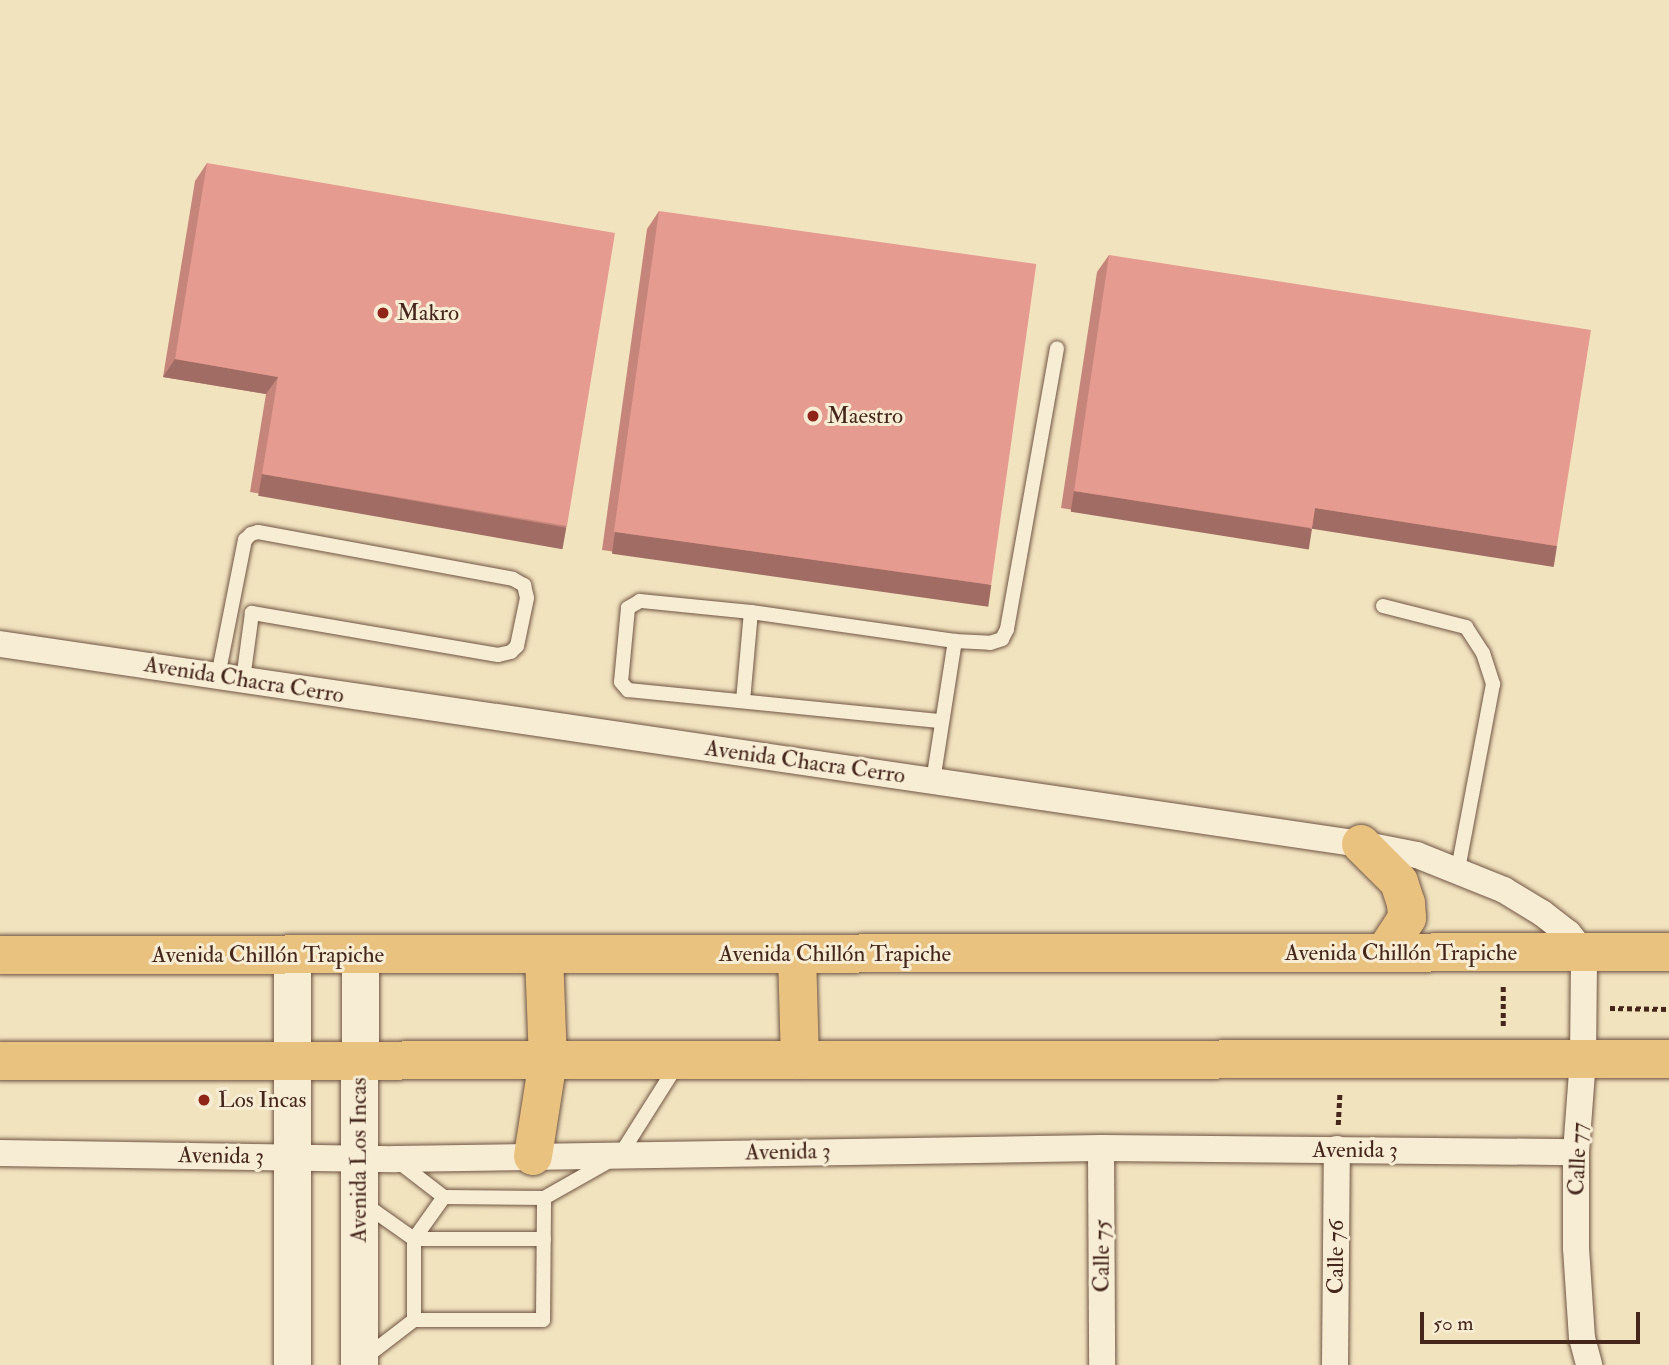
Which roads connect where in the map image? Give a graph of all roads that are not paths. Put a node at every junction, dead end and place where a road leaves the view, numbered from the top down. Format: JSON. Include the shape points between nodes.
{"nodes":[{"id":1,"x":1057,"y":348,"type":"dead end"},
{"id":2,"x":1382,"y":606,"type":"dead end"},
{"id":3,"x":230,"y":609,"type":"junction"},
{"id":4,"x":252,"y":612,"type":"junction"},
{"id":5,"x":751,"y":612,"type":"junction"},
{"id":6,"x":955,"y":641,"type":"junction"},
{"id":7,"x":0,"y":644,"type":"edge"},
{"id":8,"x":231,"y":678,"type":"junction"},
{"id":9,"x":743,"y":701,"type":"junction"},
{"id":10,"x":941,"y":721,"type":"junction"},
{"id":11,"x":933,"y":781,"type":"junction"},
{"id":12,"x":1361,"y":844,"type":"junction"},
{"id":13,"x":1458,"y":869,"type":"junction"},
{"id":14,"x":1669,"y":952,"type":"edge"},
{"id":15,"x":1385,"y":953,"type":"junction"},
{"id":16,"x":1581,"y":953,"type":"junction"},
{"id":17,"x":544,"y":954,"type":"junction"},
{"id":18,"x":797,"y":954,"type":"junction"},
{"id":19,"x":292,"y":955,"type":"junction"},
{"id":20,"x":360,"y":955,"type":"junction"},
{"id":21,"x":0,"y":956,"type":"edge"},
{"id":22,"x":1583,"y":1059,"type":"junction"},
{"id":23,"x":1669,"y":1059,"type":"edge"},
{"id":24,"x":548,"y":1060,"type":"junction"},
{"id":25,"x":681,"y":1060,"type":"junction"},
{"id":26,"x":800,"y":1060,"type":"junction"},
{"id":27,"x":0,"y":1061,"type":"edge"},
{"id":28,"x":291,"y":1061,"type":"junction"},
{"id":29,"x":360,"y":1061,"type":"junction"},
{"id":30,"x":1101,"y":1148,"type":"junction"},
{"id":31,"x":1337,"y":1149,"type":"junction"},
{"id":32,"x":1576,"y":1152,"type":"junction"},
{"id":33,"x":0,"y":1153,"type":"edge"},
{"id":34,"x":620,"y":1155,"type":"junction"},
{"id":35,"x":533,"y":1156,"type":"junction"},
{"id":36,"x":292,"y":1157,"type":"junction"},
{"id":37,"x":377,"y":1158,"type":"junction"},
{"id":38,"x":444,"y":1197,"type":"junction"},
{"id":39,"x":544,"y":1198,"type":"junction"},
{"id":40,"x":359,"y":1200,"type":"junction"},
{"id":41,"x":414,"y":1239,"type":"junction"},
{"id":42,"x":544,"y":1240,"type":"junction"},
{"id":43,"x":414,"y":1320,"type":"junction"},
{"id":44,"x":359,"y":1364,"type":"edge"},
{"id":45,"x":292,"y":1365,"type":"edge"},
{"id":46,"x":1102,"y":1365,"type":"edge"},
{"id":47,"x":1335,"y":1365,"type":"edge"},
{"id":48,"x":1589,"y":1365,"type":"edge"}],
"edges":[{"from":1,"to":6,"type":"lane","via":[[1007,629],[1002,639],[990,643]]},
{"from":2,"to":13,"type":"lane","via":[[1466,627],[1483,653],[1493,684]]},
{"from":3,"to":4,"type":"lane"},
{"from":3,"to":4,"type":"lane","via":[[245,540],[258,532],[513,579],[524,585],[527,598],[517,646],[498,656]]},
{"from":3,"to":8,"type":"lane"},
{"from":4,"to":8,"type":"lane"},
{"from":5,"to":6,"type":"lane"},
{"from":5,"to":9,"type":"lane"},
{"from":5,"to":9,"type":"lane","via":[[633,603],[628,608],[621,682],[628,690]]},
{"from":6,"to":10,"type":"lane"},
{"from":7,"to":8,"type":"street","name":"Avenida Chacra Cerro"},
{"from":8,"to":11,"type":"street","name":"Avenida Chacra Cerro"},
{"from":9,"to":10,"type":"lane"},
{"from":10,"to":11,"type":"lane"},
{"from":11,"to":12,"type":"street","name":"Avenida Chacra Cerro"},
{"from":12,"to":13,"type":"street","name":"Avenida Chacra Cerro"},
{"from":12,"to":15,"type":"main road","via":[[1399,883],[1406,902],[1407,918]]},
{"from":13,"to":16,"type":"street","name":"Avenida Chacra Cerro","via":[[1542,913],[1568,933]]},
{"from":14,"to":16,"type":"main road","name":"Avenida Chillón Trapiche"},
{"from":15,"to":16,"type":"main road","name":"Avenida Chillón Trapiche"},
{"from":15,"to":18,"type":"main road","name":"Avenida Chillón Trapiche"},
{"from":16,"to":22,"type":"street","name":"Calle 77"},
{"from":17,"to":18,"type":"main road","name":"Avenida Chillón Trapiche"},
{"from":17,"to":20,"type":"main road","name":"Avenida Chillón Trapiche"},
{"from":17,"to":24,"type":"main road"},
{"from":18,"to":26,"type":"main road"},
{"from":19,"to":20,"type":"main road","name":"Avenida Chillón Trapiche"},
{"from":19,"to":21,"type":"main road","name":"Avenida Chillón Trapiche"},
{"from":19,"to":28,"type":"main road"},
{"from":20,"to":29,"type":"main road","name":"Avenida Los Incas"},
{"from":22,"to":23,"type":"main road"},
{"from":22,"to":26,"type":"main road"},
{"from":22,"to":32,"type":"street","name":"Calle 77"},
{"from":24,"to":25,"type":"main road"},
{"from":24,"to":29,"type":"main road"},
{"from":24,"to":35,"type":"main road"},
{"from":25,"to":26,"type":"main road"},
{"from":25,"to":34,"type":"lane"},
{"from":27,"to":28,"type":"main road"},
{"from":28,"to":29,"type":"main road"},
{"from":28,"to":36,"type":"main road"},
{"from":29,"to":37,"type":"main road","name":"Avenida Los Incas"},
{"from":30,"to":31,"type":"street","name":"Avenida 3"},
{"from":30,"to":34,"type":"street","name":"Avenida 3"},
{"from":30,"to":46,"type":"street","name":"Calle 75"},
{"from":31,"to":32,"type":"street","name":"Avenida 3"},
{"from":31,"to":47,"type":"street","name":"Calle 76"},
{"from":32,"to":48,"type":"street","name":"Calle 77","via":[[1577,1261],[1582,1338]]},
{"from":33,"to":36,"type":"street","name":"Avenida 3"},
{"from":34,"to":35,"type":"street","name":"Avenida 3"},
{"from":34,"to":39,"type":"lane"},
{"from":35,"to":37,"type":"street","name":"Avenida 3"},
{"from":36,"to":37,"type":"street","name":"Avenida 3"},
{"from":36,"to":45,"type":"main road"},
{"from":37,"to":38,"type":"lane"},
{"from":37,"to":40,"type":"main road","name":"Avenida Los Incas"},
{"from":38,"to":39,"type":"lane"},
{"from":38,"to":41,"type":"lane"},
{"from":39,"to":42,"type":"lane"},
{"from":40,"to":41,"type":"lane"},
{"from":40,"to":44,"type":"main road","name":"Avenida Los Incas"},
{"from":41,"to":42,"type":"lane"},
{"from":41,"to":43,"type":"lane"},
{"from":42,"to":43,"type":"lane","via":[[543,1320]]},
{"from":43,"to":44,"type":"lane"}]}
